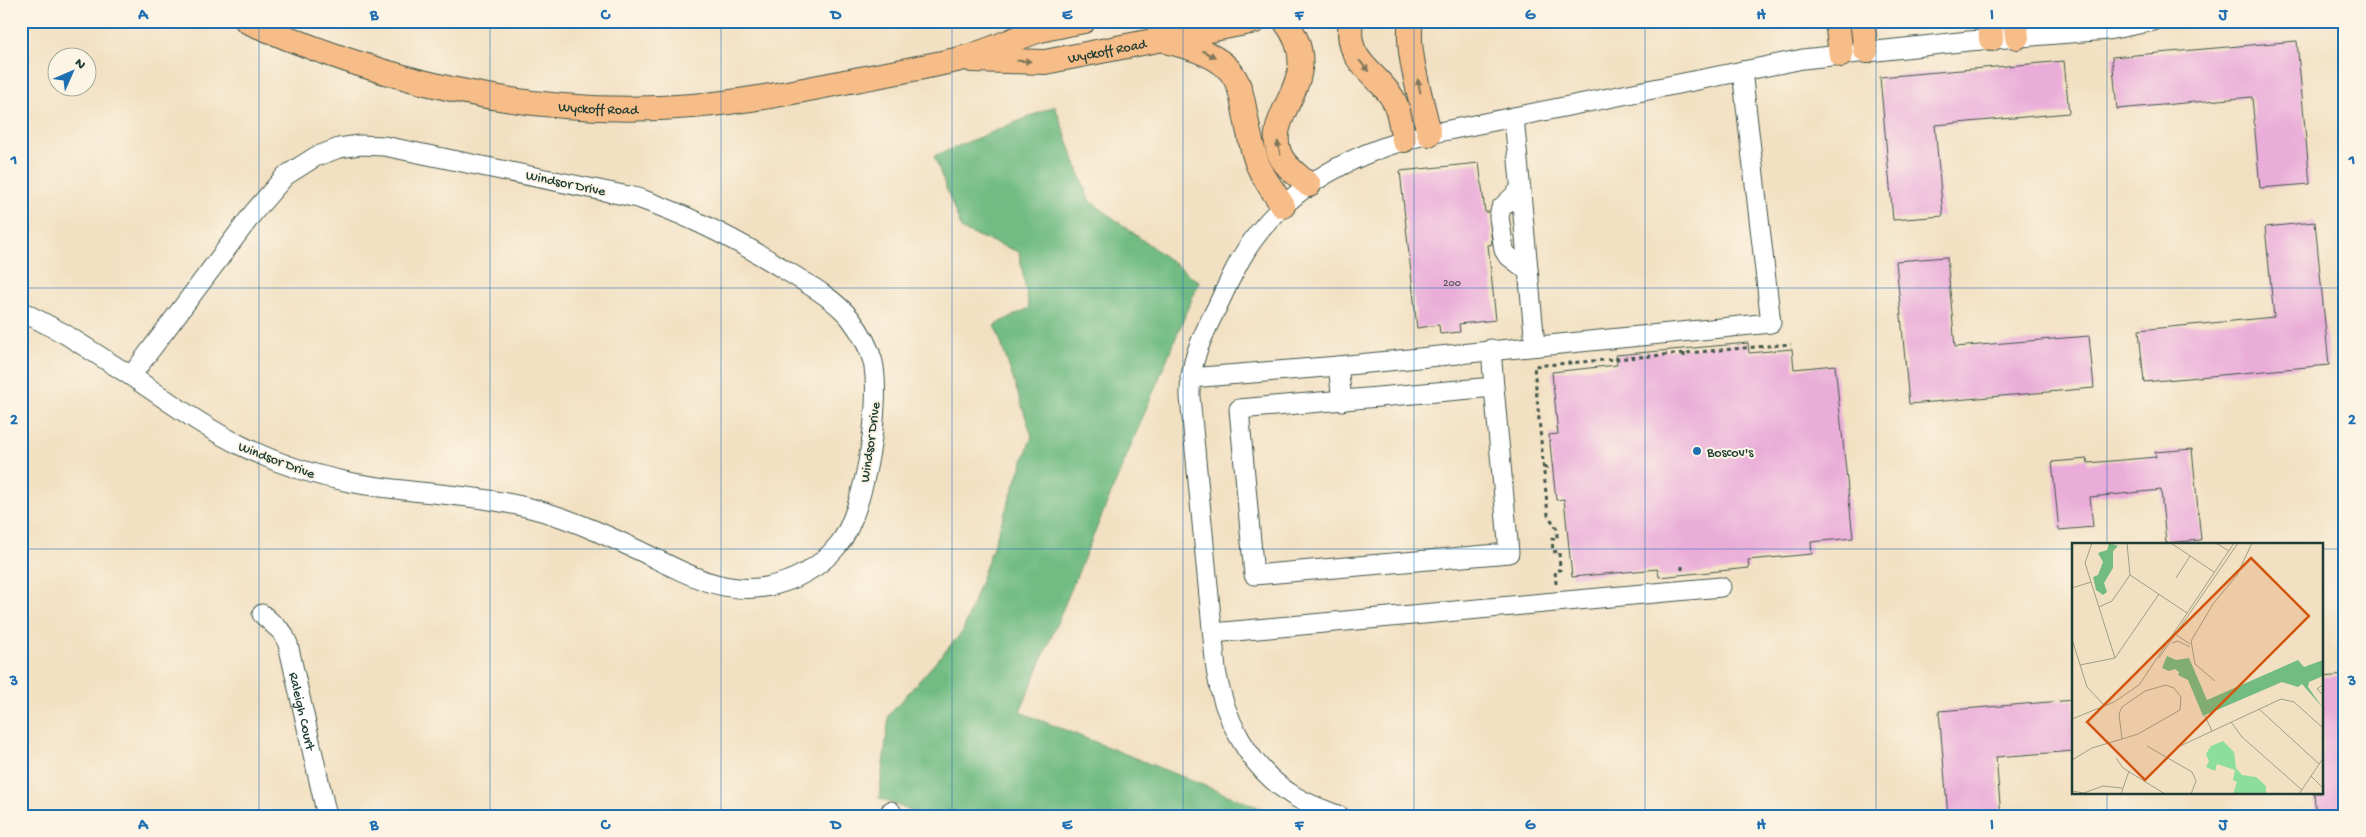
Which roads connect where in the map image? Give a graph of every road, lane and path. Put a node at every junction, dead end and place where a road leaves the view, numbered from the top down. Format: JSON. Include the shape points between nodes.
{"nodes":[{"id":1,"x":247,"y":21,"type":"edge"},
{"id":2,"x":1084,"y":21,"type":"edge"},
{"id":3,"x":1255,"y":21,"type":"edge"},
{"id":4,"x":1285,"y":21,"type":"edge"},
{"id":5,"x":1350,"y":21,"type":"edge"},
{"id":6,"x":1411,"y":21,"type":"edge"},
{"id":7,"x":1837,"y":21,"type":"edge"},
{"id":8,"x":1862,"y":21,"type":"edge"},
{"id":9,"x":2154,"y":21,"type":"edge"},
{"id":10,"x":2016,"y":29,"type":"edge"},
{"id":11,"x":1991,"y":30,"type":"edge"},
{"id":12,"x":1163,"y":40,"type":"junction"},
{"id":13,"x":1866,"y":51,"type":"junction"},
{"id":14,"x":1841,"y":55,"type":"junction"},
{"id":15,"x":958,"y":60,"type":"junction"},
{"id":16,"x":1742,"y":71,"type":"junction"},
{"id":17,"x":1514,"y":117,"type":"junction"},
{"id":18,"x":1429,"y":134,"type":"junction"},
{"id":19,"x":1404,"y":140,"type":"junction"},
{"id":20,"x":1309,"y":185,"type":"junction"},
{"id":21,"x":1283,"y":206,"type":"junction"},
{"id":22,"x":21,"y":311,"type":"edge"},
{"id":23,"x":1791,"y":344,"type":"dead end"},
{"id":24,"x":1535,"y":345,"type":"junction"},
{"id":25,"x":1491,"y":349,"type":"junction"},
{"id":26,"x":1684,"y":353,"type":"junction"},
{"id":27,"x":1684,"y":359,"type":"dead end"},
{"id":28,"x":1338,"y":366,"type":"junction"},
{"id":29,"x":131,"y":376,"type":"junction"},
{"id":30,"x":1190,"y":378,"type":"junction"},
{"id":31,"x":1494,"y":387,"type":"junction"},
{"id":32,"x":1342,"y":400,"type":"junction"},
{"id":33,"x":1553,"y":467,"type":"dead end"},
{"id":34,"x":1544,"y":468,"type":"junction"},
{"id":35,"x":1682,"y":566,"type":"dead end"},
{"id":36,"x":1682,"y":572,"type":"dead end"},
{"id":37,"x":1556,"y":584,"type":"dead end"},
{"id":38,"x":1721,"y":586,"type":"dead end"},
{"id":39,"x":262,"y":614,"type":"dead end"},
{"id":40,"x":1213,"y":633,"type":"junction"},
{"id":41,"x":327,"y":816,"type":"edge"},
{"id":42,"x":1340,"y":816,"type":"edge"}],
"edges":[{"from":1,"to":15,"type":"main road","name":"Wyckoff Road","via":[[335,58],[400,78],[477,95],[590,107],[690,106],[747,101]]},
{"from":2,"to":15,"type":"main road","name":"Wyckoff Road","via":[[1038,31]]},
{"from":3,"to":12,"type":"main road","name":"Wyckoff Road"},
{"from":20,"to":4,"type":"main road","one_way":true,"via":[[1285,163],[1278,149],[1281,118],[1295,90],[1300,70],[1299,49]]},
{"from":5,"to":19,"type":"main road","one_way":true,"via":[[1354,51],[1362,66],[1393,99]]},
{"from":18,"to":6,"type":"main road","one_way":true,"via":[[1411,49]]},
{"from":7,"to":14,"type":"main road"},
{"from":8,"to":13,"type":"main road"},
{"from":9,"to":10,"type":"street","via":[[2108,30]]},
{"from":10,"to":11,"type":"street"},
{"from":11,"to":13,"type":"street"},
{"from":15,"to":12,"type":"main road","name":"Wyckoff Road","one_way":true,"via":[[1045,62]]},
{"from":12,"to":21,"type":"main road","one_way":true,"via":[[1207,53],[1231,70],[1239,87],[1258,164]]},
{"from":13,"to":14,"type":"street"},
{"from":14,"to":16,"type":"street"},
{"from":16,"to":17,"type":"street"},
{"from":16,"to":24,"type":"street","via":[[1771,323]]},
{"from":17,"to":18,"type":"street"},
{"from":17,"to":24,"type":"street"},
{"from":18,"to":19,"type":"street"},
{"from":19,"to":20,"type":"street","via":[[1351,161]]},
{"from":20,"to":21,"type":"street"},
{"from":21,"to":30,"type":"street","via":[[1259,232],[1232,275],[1197,348]]},
{"from":22,"to":29,"type":"street","name":"Windsor Drive","via":[[65,334]]},
{"from":23,"to":26,"type":"path"},
{"from":24,"to":25,"type":"street"},
{"from":25,"to":28,"type":"street"},
{"from":25,"to":31,"type":"street"},
{"from":26,"to":27,"type":"path"},
{"from":26,"to":34,"type":"path","via":[[1534,366]]},
{"from":28,"to":30,"type":"street"},
{"from":28,"to":32,"type":"street"},
{"from":29,"to":29,"type":"street","name":"Windsor Drive","via":[[279,183],[315,157],[339,148],[360,145],[384,146],[564,181],[638,198],[677,212],[759,253],[841,308],[864,338],[873,363],[876,387],[875,414],[860,501],[852,524],[839,544],[820,563],[794,578],[763,588],[739,589],[700,580],[591,528],[545,512],[352,483],[281,463],[242,447]]},
{"from":30,"to":40,"type":"street"},
{"from":31,"to":32,"type":"street"},
{"from":31,"to":32,"type":"street","via":[[1509,553],[1254,575],[1239,410]]},
{"from":33,"to":34,"type":"path"},
{"from":34,"to":37,"type":"path","via":[[1548,516],[1557,529],[1558,539],[1552,539],[1553,552],[1559,551],[1560,570],[1555,570]]},
{"from":35,"to":36,"type":"path"},
{"from":38,"to":40,"type":"street"},
{"from":39,"to":41,"type":"street","name":"Raleigh Court","via":[[283,633],[288,644]]},
{"from":40,"to":42,"type":"street","via":[[1222,700],[1250,754],[1288,793]]}]}
